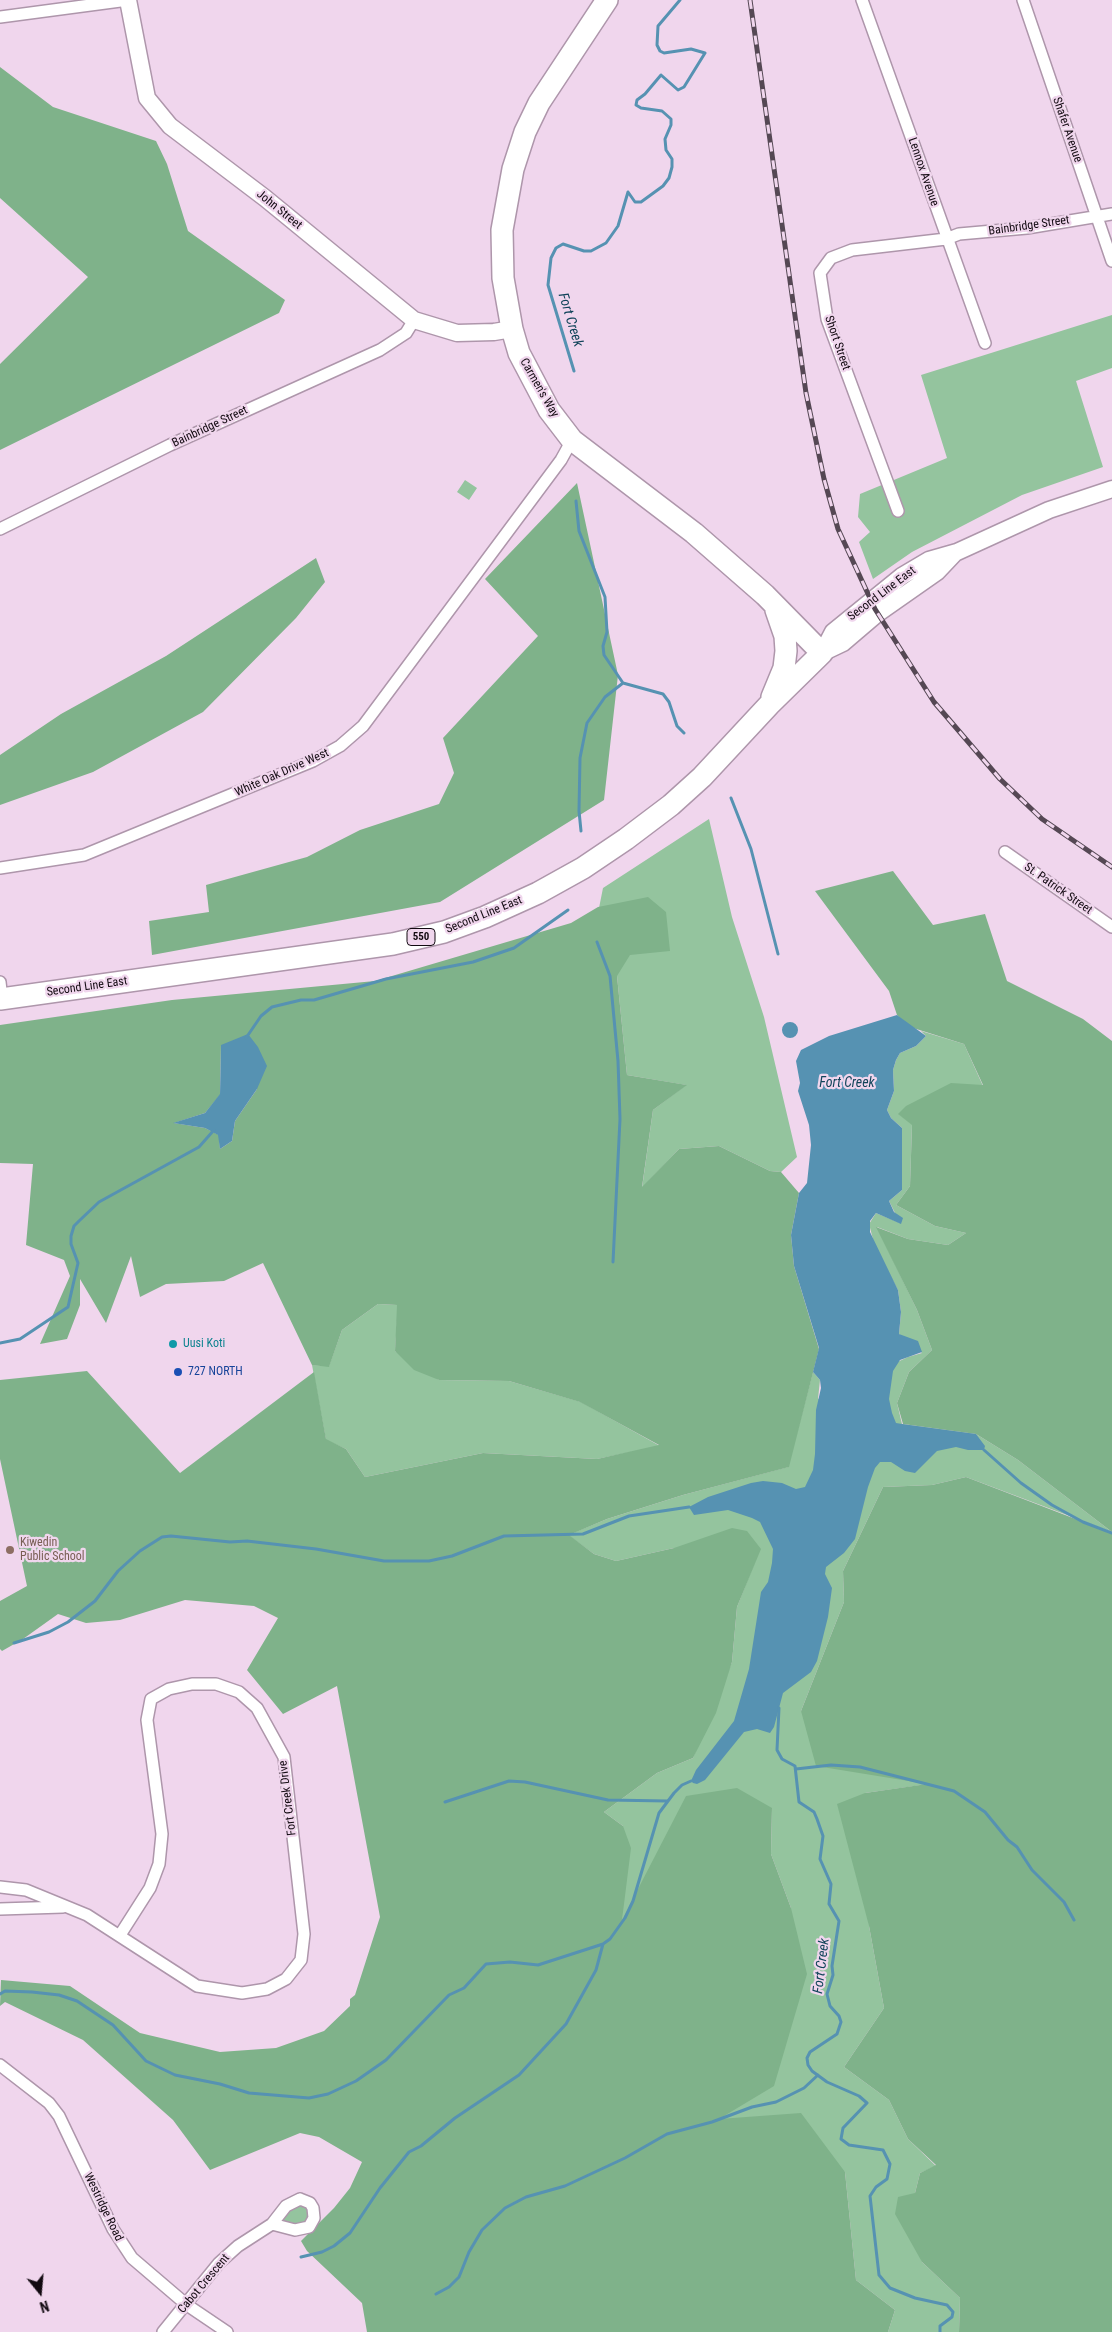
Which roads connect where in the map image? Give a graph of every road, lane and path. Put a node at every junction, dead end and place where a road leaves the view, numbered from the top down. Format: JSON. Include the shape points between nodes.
{"nodes":[{"id":1,"x":128,"y":0,"type":"edge"},
{"id":2,"x":607,"y":0,"type":"edge"},
{"id":3,"x":862,"y":0,"type":"edge"},
{"id":4,"x":1022,"y":0,"type":"edge"},
{"id":5,"x":0,"y":17,"type":"edge"},
{"id":6,"x":1112,"y":214,"type":"edge"},
{"id":7,"x":1096,"y":215,"type":"junction"},
{"id":8,"x":946,"y":239,"type":"junction"},
{"id":9,"x":1112,"y":261,"type":"edge"},
{"id":10,"x":414,"y":320,"type":"junction"},
{"id":11,"x":512,"y":328,"type":"junction"},
{"id":12,"x":985,"y":343,"type":"dead end"},
{"id":13,"x":572,"y":440,"type":"junction"},
{"id":14,"x":1112,"y":489,"type":"edge"},
{"id":15,"x":898,"y":511,"type":"dead end"},
{"id":16,"x":0,"y":529,"type":"edge"},
{"id":17,"x":773,"y":603,"type":"junction"},
{"id":18,"x":822,"y":653,"type":"junction"},
{"id":19,"x":769,"y":705,"type":"junction"},
{"id":20,"x":1004,"y":852,"type":"dead end"},
{"id":21,"x":0,"y":868,"type":"edge"},
{"id":22,"x":1112,"y":927,"type":"edge"},
{"id":23,"x":1,"y":993,"type":"edge"},
{"id":24,"x":0,"y":1887,"type":"edge"},
{"id":25,"x":67,"y":1907,"type":"junction"},
{"id":26,"x":0,"y":1909,"type":"edge"},
{"id":27,"x":120,"y":1935,"type":"junction"},
{"id":28,"x":0,"y":2066,"type":"edge"},
{"id":29,"x":272,"y":2224,"type":"dead end"},
{"id":30,"x":187,"y":2305,"type":"junction"},
{"id":31,"x":163,"y":2332,"type":"edge"},
{"id":32,"x":227,"y":2332,"type":"edge"}],
"edges":[{"from":1,"to":5,"type":"street"},
{"from":1,"to":10,"type":"street","name":"John Street","via":[[147,98],[170,126],[265,198]]},
{"from":2,"to":11,"type":"highway","name":"Carmen's Way","via":[[540,103],[512,169],[502,230],[503,278]]},
{"from":3,"to":8,"type":"street","name":"Lennox Avenue"},
{"from":4,"to":7,"type":"street","name":"Shafer Avenue"},
{"from":6,"to":7,"type":"street","name":"Bainbridge Street"},
{"from":7,"to":8,"type":"street","name":"Bainbridge Street","via":[[1027,228],[959,234]]},
{"from":7,"to":9,"type":"street","name":"Shafer Avenue"},
{"from":8,"to":12,"type":"street","name":"Lennox Avenue"},
{"from":8,"to":15,"type":"street","name":"Short Street","via":[[852,250],[830,258],[820,273],[826,319]]},
{"from":10,"to":11,"type":"street","name":"John Street","via":[[457,333]]},
{"from":10,"to":16,"type":"street","name":"Bainbridge Street","via":[[406,333],[380,350],[170,445]]},
{"from":11,"to":13,"type":"highway","name":"Carmen's Way","via":[[531,379]]},
{"from":13,"to":17,"type":"highway","name":"Carmen's Way","via":[[694,533]]},
{"from":13,"to":21,"type":"street","name":"White Oak Drive West","via":[[561,460],[363,726],[340,746],[313,762],[84,855]]},
{"from":14,"to":18,"type":"street","name":"Second Line East","number":"550","via":[[1049,510],[957,552],[936,572],[843,642]]},
{"from":17,"to":18,"type":"highway","name":"Carmen's Way"},
{"from":17,"to":19,"type":"highway","via":[[782,622],[786,652],[784,668]]},
{"from":18,"to":19,"type":"highway","name":"Second Line East","number":"550"},
{"from":19,"to":23,"type":"highway","name":"Second Line East","number":"550","via":[[702,777],[626,839],[559,882],[485,917],[444,932],[393,944]]},
{"from":20,"to":22,"type":"street","name":"St. Patrick Street"},
{"from":24,"to":25,"type":"street","name":"Fort Creek Drive","via":[[26,1890]]},
{"from":25,"to":26,"type":"street","name":"Fort Creek Drive"},
{"from":25,"to":27,"type":"street","name":"Fort Creek Drive"},
{"from":27,"to":27,"type":"street","name":"Fort Creek Drive","via":[[197,1986],[233,1991],[267,1989],[286,1979],[301,1960],[304,1934],[284,1757],[257,1708],[239,1692],[216,1684],[192,1684],[169,1689],[151,1698],[147,1720],[162,1834],[159,1864],[150,1888]]},
{"from":28,"to":30,"type":"street","name":"Westridge Road","via":[[48,2103],[59,2116],[122,2245],[149,2274]]},
{"from":29,"to":30,"type":"street","name":"Cabot Crescent","via":[[220,2262]]},
{"from":30,"to":31,"type":"street","name":"Cabot Crescent"},
{"from":30,"to":32,"type":"street","name":"Westridge Road"}]}
